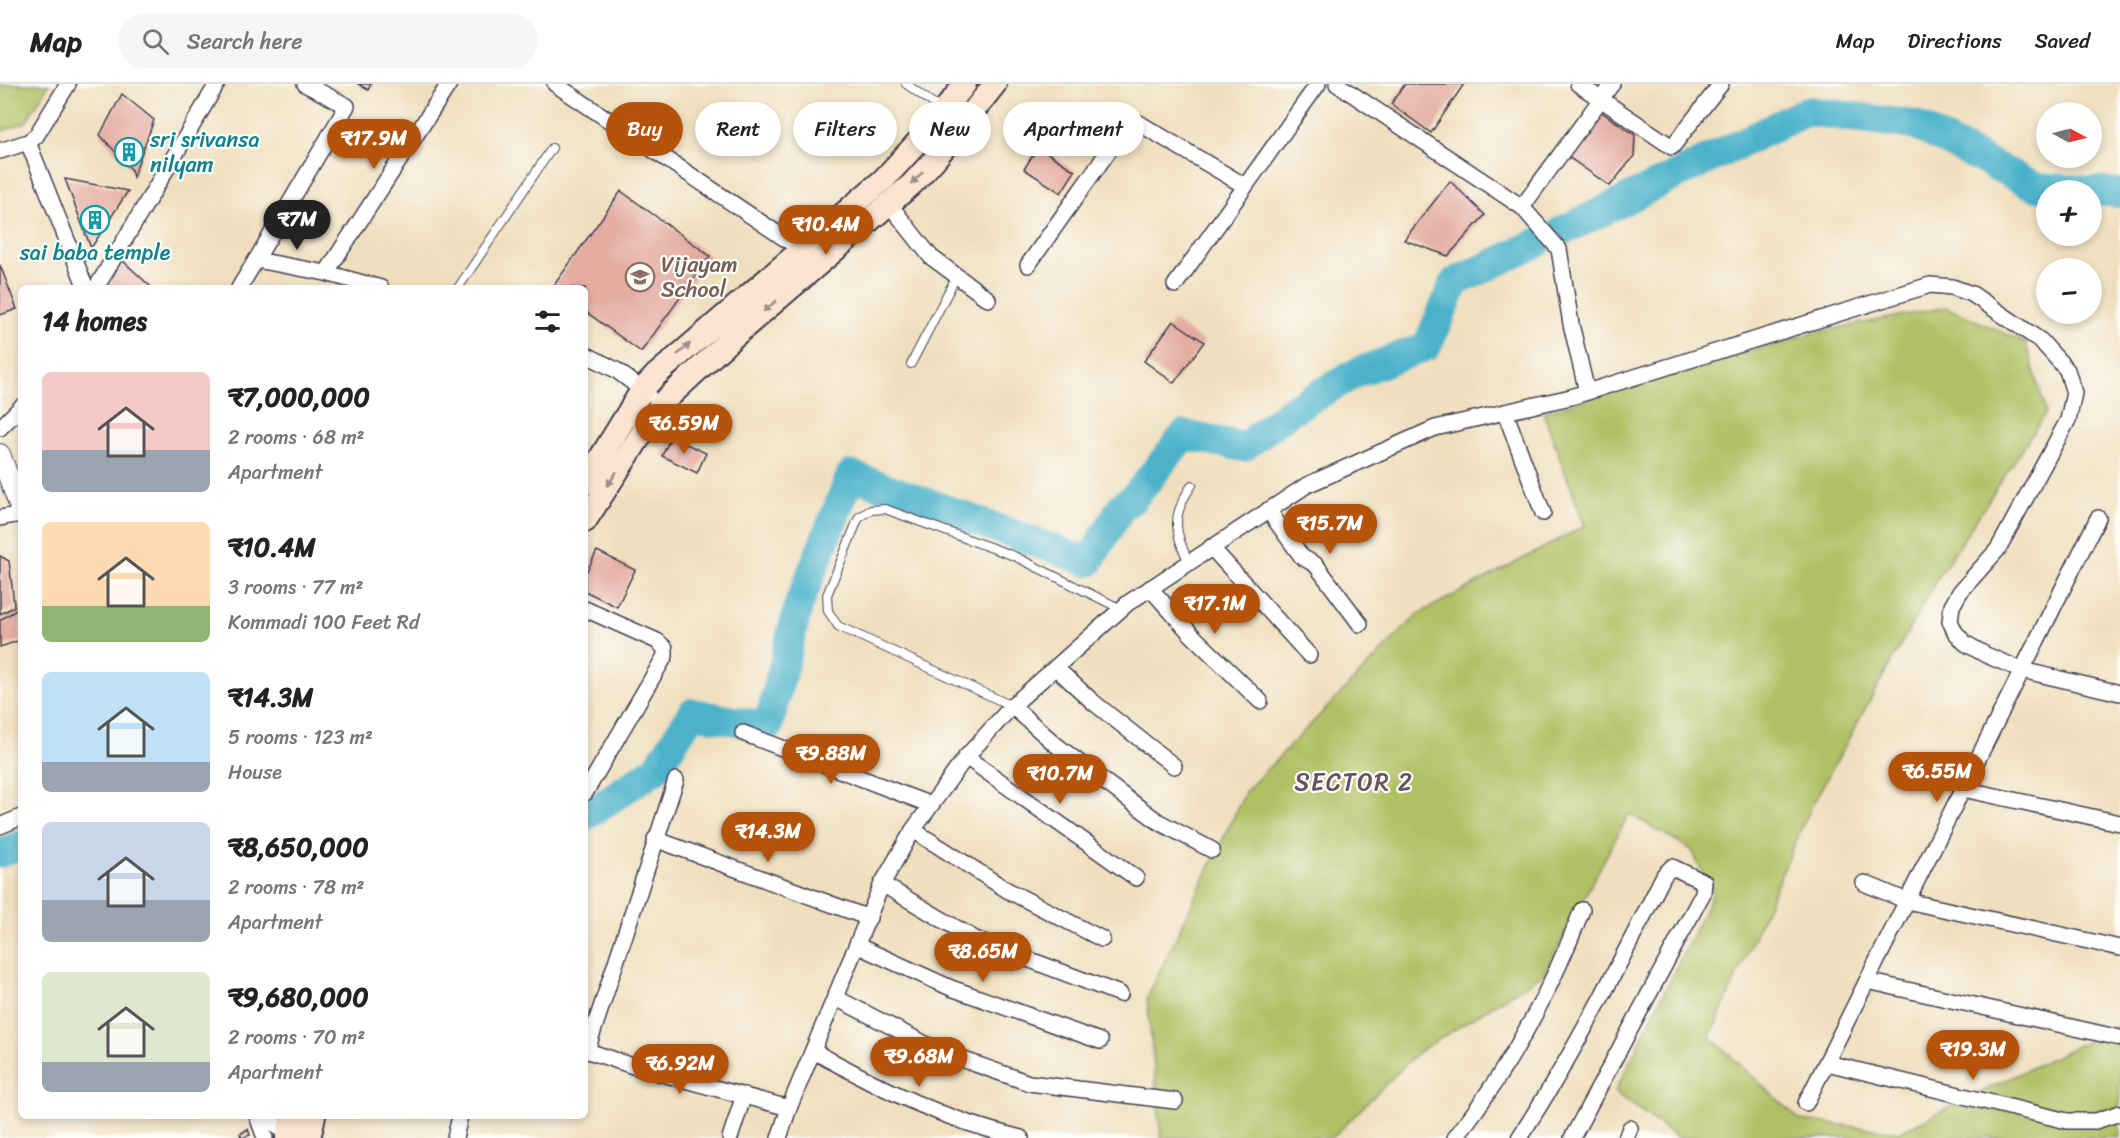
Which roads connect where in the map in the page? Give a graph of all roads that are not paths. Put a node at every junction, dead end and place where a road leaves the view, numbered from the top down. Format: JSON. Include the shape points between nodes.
{"nodes":[{"id":1,"x":68,"y":84,"type":"edge"},
{"id":2,"x":217,"y":84,"type":"edge"},
{"id":3,"x":305,"y":84,"type":"edge"},
{"id":4,"x":449,"y":84,"type":"edge"},
{"id":5,"x":555,"y":84,"type":"edge"},
{"id":6,"x":906,"y":84,"type":"edge"},
{"id":7,"x":965,"y":84,"type":"edge"},
{"id":8,"x":994,"y":84,"type":"edge"},
{"id":9,"x":1318,"y":84,"type":"edge"},
{"id":10,"x":1337,"y":84,"type":"edge"},
{"id":11,"x":1578,"y":84,"type":"edge"},
{"id":12,"x":1612,"y":84,"type":"edge"},
{"id":13,"x":1721,"y":84,"type":"edge"},
{"id":14,"x":1600,"y":100,"type":"junction"},
{"id":15,"x":931,"y":102,"type":"edge"},
{"id":16,"x":951,"y":102,"type":"edge"},
{"id":17,"x":28,"y":142,"type":"junction"},
{"id":18,"x":552,"y":148,"type":"dead end"},
{"id":19,"x":0,"y":151,"type":"edge"},
{"id":20,"x":909,"y":151,"type":"edge"},
{"id":21,"x":1245,"y":186,"type":"junction"},
{"id":22,"x":890,"y":204,"type":"junction"},
{"id":23,"x":1522,"y":207,"type":"junction"},
{"id":24,"x":802,"y":250,"type":"junction"},
{"id":25,"x":256,"y":260,"type":"junction"},
{"id":26,"x":1028,"y":265,"type":"dead end"},
{"id":27,"x":326,"y":273,"type":"junction"},
{"id":28,"x":956,"y":277,"type":"junction"},
{"id":29,"x":85,"y":285,"type":"edge"},
{"id":30,"x":98,"y":285,"type":"edge"},
{"id":31,"x":241,"y":285,"type":"edge"},
{"id":32,"x":370,"y":285,"type":"edge"},
{"id":33,"x":460,"y":285,"type":"edge"},
{"id":34,"x":1174,"y":285,"type":"dead end"},
{"id":35,"x":988,"y":299,"type":"dead end"},
{"id":36,"x":588,"y":356,"type":"edge"},
{"id":37,"x":911,"y":364,"type":"dead end"},
{"id":38,"x":642,"y":390,"type":"junction"},
{"id":39,"x":1587,"y":392,"type":"junction"},
{"id":40,"x":661,"y":404,"type":"junction"},
{"id":41,"x":18,"y":410,"type":"edge"},
{"id":42,"x":1505,"y":412,"type":"junction"},
{"id":43,"x":0,"y":428,"type":"edge"},
{"id":44,"x":0,"y":454,"type":"edge"},
{"id":45,"x":588,"y":478,"type":"edge"},
{"id":46,"x":1192,"y":485,"type":"dead end"},
{"id":47,"x":18,"y":504,"type":"edge"},
{"id":48,"x":1269,"y":510,"type":"junction"},
{"id":49,"x":18,"y":513,"type":"edge"},
{"id":50,"x":1543,"y":513,"type":"dead end"},
{"id":51,"x":588,"y":516,"type":"edge"},
{"id":52,"x":0,"y":518,"type":"edge"},
{"id":53,"x":2098,"y":518,"type":"dead end"},
{"id":54,"x":1211,"y":547,"type":"junction"},
{"id":55,"x":1189,"y":562,"type":"junction"},
{"id":56,"x":1150,"y":588,"type":"junction"},
{"id":57,"x":1121,"y":609,"type":"junction"},
{"id":58,"x":588,"y":610,"type":"edge"},
{"id":59,"x":1360,"y":624,"type":"dead end"},
{"id":60,"x":1309,"y":655,"type":"dead end"},
{"id":61,"x":1056,"y":668,"type":"junction"},
{"id":62,"x":2022,"y":670,"type":"junction"},
{"id":63,"x":2120,"y":693,"type":"edge"},
{"id":64,"x":1260,"y":701,"type":"dead end"},
{"id":65,"x":1012,"y":706,"type":"junction"},
{"id":66,"x":743,"y":733,"type":"dead end"},
{"id":67,"x":966,"y":756,"type":"junction"},
{"id":68,"x":1174,"y":766,"type":"dead end"},
{"id":69,"x":676,"y":780,"type":"dead end"},
{"id":70,"x":588,"y":788,"type":"edge"},
{"id":71,"x":1963,"y":789,"type":"junction"},
{"id":72,"x":931,"y":805,"type":"junction"},
{"id":73,"x":18,"y":818,"type":"edge"},
{"id":74,"x":2120,"y":823,"type":"edge"},
{"id":75,"x":1,"y":824,"type":"edge"},
{"id":76,"x":913,"y":830,"type":"junction"},
{"id":77,"x":655,"y":840,"type":"junction"},
{"id":78,"x":1212,"y":850,"type":"dead end"},
{"id":79,"x":1136,"y":878,"type":"dead end"},
{"id":80,"x":882,"y":884,"type":"junction"},
{"id":81,"x":1864,"y":884,"type":"dead end"},
{"id":82,"x":1907,"y":901,"type":"junction"},
{"id":83,"x":1582,"y":910,"type":"dead end"},
{"id":84,"x":869,"y":918,"type":"junction"},
{"id":85,"x":1102,"y":939,"type":"dead end"},
{"id":86,"x":858,"y":946,"type":"junction"},
{"id":87,"x":2120,"y":948,"type":"edge"},
{"id":88,"x":1867,"y":981,"type":"junction"},
{"id":89,"x":1120,"y":994,"type":"dead end"},
{"id":90,"x":836,"y":998,"type":"junction"},
{"id":91,"x":2120,"y":1038,"type":"edge"},
{"id":92,"x":1100,"y":1041,"type":"dead end"},
{"id":93,"x":588,"y":1044,"type":"edge"},
{"id":94,"x":588,"y":1051,"type":"edge"},
{"id":95,"x":813,"y":1051,"type":"junction"},
{"id":96,"x":1827,"y":1063,"type":"junction"},
{"id":97,"x":744,"y":1095,"type":"junction"},
{"id":98,"x":1175,"y":1101,"type":"dead end"},
{"id":99,"x":1806,"y":1103,"type":"dead end"},
{"id":100,"x":789,"y":1108,"type":"junction"},
{"id":101,"x":2120,"y":1113,"type":"edge"},
{"id":102,"x":258,"y":1119,"type":"edge"},
{"id":103,"x":268,"y":1119,"type":"edge"},
{"id":104,"x":310,"y":1119,"type":"edge"},
{"id":105,"x":459,"y":1119,"type":"edge"},
{"id":106,"x":294,"y":1133,"type":"edge"},
{"id":107,"x":265,"y":1138,"type":"edge"},
{"id":108,"x":456,"y":1138,"type":"edge"},
{"id":109,"x":730,"y":1138,"type":"edge"},
{"id":110,"x":779,"y":1138,"type":"edge"},
{"id":111,"x":1021,"y":1138,"type":"edge"},
{"id":112,"x":1455,"y":1138,"type":"edge"},
{"id":113,"x":1519,"y":1138,"type":"edge"},
{"id":114,"x":1572,"y":1138,"type":"edge"}],
"edges":[{"from":1,"to":17,"type":"street","via":[[44,126]]},
{"from":2,"to":30,"type":"street"},
{"from":3,"to":25,"type":"street","via":[[347,106]]},
{"from":4,"to":27,"type":"street"},
{"from":5,"to":24,"type":"street"},
{"from":6,"to":15,"type":"lane"},
{"from":7,"to":16,"type":"main road"},
{"from":8,"to":22,"type":"main road","one_way":true,"via":[[935,159]]},
{"from":9,"to":21,"type":"street"},
{"from":10,"to":23,"type":"street"},
{"from":11,"to":14,"type":"street"},
{"from":12,"to":14,"type":"street"},
{"from":13,"to":14,"type":"street","via":[[1672,147]]},
{"from":14,"to":23,"type":"street"},
{"from":17,"to":19,"type":"street"},
{"from":17,"to":29,"type":"street"},
{"from":18,"to":33,"type":"lane"},
{"from":20,"to":24,"type":"main road","via":[[884,179]]},
{"from":21,"to":26,"type":"street","via":[[1137,122],[1122,132]]},
{"from":21,"to":34,"type":"street"},
{"from":22,"to":28,"type":"street","via":[[931,257]]},
{"from":22,"to":40,"type":"main road","one_way":true,"via":[[732,338]]},
{"from":23,"to":39,"type":"street","via":[[1559,249]]},
{"from":38,"to":24,"type":"main road","one_way":true,"via":[[671,360]]},
{"from":25,"to":27,"type":"street"},
{"from":25,"to":31,"type":"street"},
{"from":27,"to":32,"type":"street"},
{"from":28,"to":35,"type":"street"},
{"from":28,"to":37,"type":"lane"},
{"from":36,"to":38,"type":"street"},
{"from":38,"to":40,"type":"street"},
{"from":38,"to":45,"type":"main road"},
{"from":39,"to":42,"type":"street"},
{"from":39,"to":62,"type":"street","via":[[1930,285],[1971,294],[2040,341],[2067,369],[2074,393],[2068,420],[1998,549],[1952,606],[1950,621],[1965,643]]},
{"from":40,"to":51,"type":"main road","one_way":true},
{"from":41,"to":43,"type":"street"},
{"from":42,"to":48,"type":"street","via":[[1435,428],[1369,455],[1307,484]]},
{"from":42,"to":50,"type":"street"},
{"from":44,"to":47,"type":"street"},
{"from":46,"to":55,"type":"lane","via":[[1182,500],[1176,524],[1180,545]]},
{"from":48,"to":54,"type":"street"},
{"from":48,"to":59,"type":"street","via":[[1302,557],[1316,565]]},
{"from":49,"to":52,"type":"street"},
{"from":53,"to":62,"type":"street"},
{"from":54,"to":55,"type":"street"},
{"from":54,"to":60,"type":"street"},
{"from":55,"to":56,"type":"street"},
{"from":56,"to":57,"type":"street"},
{"from":56,"to":64,"type":"street"},
{"from":57,"to":61,"type":"street"},
{"from":57,"to":65,"type":"lane","via":[[1014,556],[885,509],[871,510],[859,517],[827,595],[828,611],[838,626]]},
{"from":58,"to":70,"type":"street","via":[[665,648],[665,656]]},
{"from":61,"to":65,"type":"street"},
{"from":61,"to":68,"type":"street"},
{"from":62,"to":63,"type":"street"},
{"from":62,"to":71,"type":"street"},
{"from":65,"to":67,"type":"street"},
{"from":65,"to":78,"type":"street","via":[[1056,746],[1133,803]]},
{"from":66,"to":72,"type":"street"},
{"from":67,"to":72,"type":"street"},
{"from":67,"to":79,"type":"street"},
{"from":69,"to":77,"type":"street"},
{"from":71,"to":74,"type":"street"},
{"from":71,"to":82,"type":"street"},
{"from":72,"to":76,"type":"street"},
{"from":73,"to":75,"type":"street"},
{"from":76,"to":80,"type":"street"},
{"from":76,"to":85,"type":"street","via":[[1007,890]]},
{"from":77,"to":84,"type":"street"},
{"from":77,"to":93,"type":"street"},
{"from":80,"to":84,"type":"street"},
{"from":80,"to":89,"type":"street","via":[[975,939]]},
{"from":81,"to":82,"type":"street"},
{"from":82,"to":87,"type":"street"},
{"from":82,"to":88,"type":"street"},
{"from":83,"to":112,"type":"street","via":[[1533,1023]]},
{"from":84,"to":86,"type":"street"},
{"from":86,"to":90,"type":"street"},
{"from":86,"to":92,"type":"street","via":[[951,988]]},
{"from":88,"to":91,"type":"street"},
{"from":88,"to":96,"type":"street"},
{"from":90,"to":95,"type":"street"},
{"from":90,"to":98,"type":"street","via":[[939,1051],[1029,1083]]},
{"from":94,"to":97,"type":"street"},
{"from":95,"to":100,"type":"street"},
{"from":95,"to":111,"type":"street","via":[[922,1107]]},
{"from":96,"to":99,"type":"street"},
{"from":96,"to":101,"type":"street","via":[[2067,1121],[2096,1121]]},
{"from":97,"to":100,"type":"street"},
{"from":97,"to":109,"type":"street"},
{"from":100,"to":110,"type":"street"},
{"from":102,"to":107,"type":"street"},
{"from":103,"to":106,"type":"street"},
{"from":104,"to":106,"type":"main road"},
{"from":105,"to":108,"type":"street"},
{"from":113,"to":114,"type":"street","via":[[1572,1054],[1664,874],[1672,867],[1677,868],[1704,882],[1703,893]]}]}
